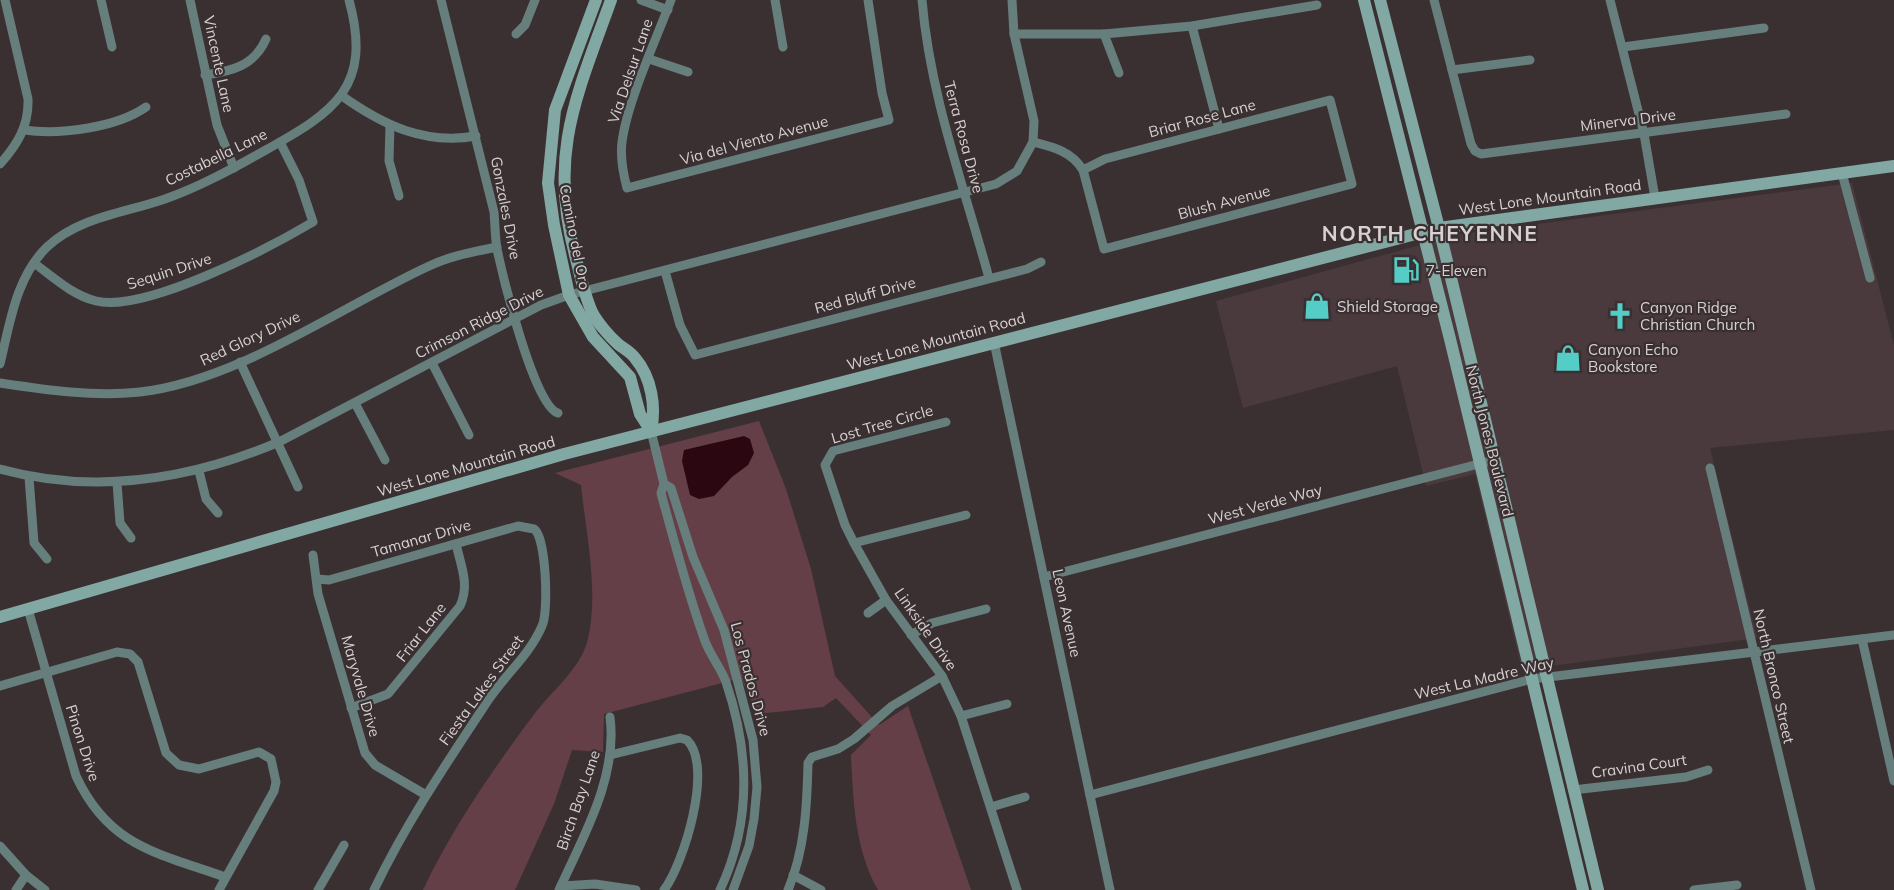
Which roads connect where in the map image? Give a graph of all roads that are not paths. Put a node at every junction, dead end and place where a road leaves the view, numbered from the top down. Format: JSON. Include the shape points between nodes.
{"nodes":[{"id":1,"x":5,"y":0,"type":"edge"},
{"id":2,"x":101,"y":0,"type":"edge"},
{"id":3,"x":190,"y":0,"type":"edge"},
{"id":4,"x":349,"y":0,"type":"edge"},
{"id":5,"x":441,"y":0,"type":"edge"},
{"id":6,"x":535,"y":0,"type":"edge"},
{"id":7,"x":596,"y":0,"type":"edge"},
{"id":8,"x":611,"y":0,"type":"edge"},
{"id":9,"x":641,"y":0,"type":"edge"},
{"id":10,"x":671,"y":0,"type":"edge"},
{"id":11,"x":776,"y":0,"type":"edge"},
{"id":12,"x":868,"y":0,"type":"edge"},
{"id":13,"x":922,"y":0,"type":"edge"},
{"id":14,"x":1012,"y":0,"type":"edge"},
{"id":15,"x":1365,"y":0,"type":"edge"},
{"id":16,"x":1380,"y":0,"type":"edge"},
{"id":17,"x":1434,"y":0,"type":"edge"},
{"id":18,"x":1610,"y":0,"type":"edge"},
{"id":19,"x":1317,"y":5,"type":"dead end"},
{"id":20,"x":668,"y":10,"type":"junction"},
{"id":21,"x":1192,"y":26,"type":"junction"},
{"id":22,"x":1764,"y":28,"type":"dead end"},
{"id":23,"x":516,"y":34,"type":"dead end"},
{"id":24,"x":1014,"y":34,"type":"junction"},
{"id":25,"x":1104,"y":34,"type":"junction"},
{"id":26,"x":266,"y":39,"type":"dead end"},
{"id":27,"x":111,"y":46,"type":"dead end"},
{"id":28,"x":783,"y":47,"type":"dead end"},
{"id":29,"x":1623,"y":47,"type":"junction"},
{"id":30,"x":649,"y":59,"type":"junction"},
{"id":31,"x":1530,"y":60,"type":"dead end"},
{"id":32,"x":1452,"y":70,"type":"junction"},
{"id":33,"x":687,"y":72,"type":"dead end"},
{"id":34,"x":1119,"y":73,"type":"dead end"},
{"id":35,"x":205,"y":75,"type":"junction"},
{"id":36,"x":342,"y":96,"type":"junction"},
{"id":37,"x":146,"y":107,"type":"dead end"},
{"id":38,"x":1786,"y":114,"type":"dead end"},
{"id":39,"x":390,"y":125,"type":"junction"},
{"id":40,"x":1219,"y":129,"type":"junction"},
{"id":41,"x":24,"y":130,"type":"junction"},
{"id":42,"x":1644,"y":134,"type":"junction"},
{"id":43,"x":476,"y":136,"type":"junction"},
{"id":44,"x":280,"y":142,"type":"junction"},
{"id":45,"x":1033,"y":142,"type":"junction"},
{"id":46,"x":0,"y":164,"type":"edge"},
{"id":47,"x":1894,"y":166,"type":"edge"},
{"id":48,"x":234,"y":168,"type":"junction"},
{"id":49,"x":1083,"y":170,"type":"junction"},
{"id":50,"x":1842,"y":173,"type":"junction"},
{"id":51,"x":1352,"y":184,"type":"joint"},
{"id":52,"x":627,"y":188,"type":"joint"},
{"id":53,"x":963,"y":194,"type":"junction"},
{"id":54,"x":399,"y":196,"type":"dead end"},
{"id":55,"x":1655,"y":198,"type":"junction"},
{"id":56,"x":1438,"y":228,"type":"junction"},
{"id":57,"x":1423,"y":232,"type":"junction"},
{"id":58,"x":497,"y":246,"type":"junction"},
{"id":59,"x":34,"y":262,"type":"junction"},
{"id":60,"x":1041,"y":262,"type":"dead end"},
{"id":61,"x":665,"y":271,"type":"junction"},
{"id":62,"x":989,"y":278,"type":"junction"},
{"id":63,"x":1870,"y":278,"type":"dead end"},
{"id":64,"x":584,"y":291,"type":"junction"},
{"id":65,"x":570,"y":295,"type":"junction"},
{"id":66,"x":515,"y":321,"type":"junction"},
{"id":67,"x":994,"y":342,"type":"junction"},
{"id":68,"x":240,"y":362,"type":"junction"},
{"id":69,"x":432,"y":363,"type":"junction"},
{"id":70,"x":0,"y":364,"type":"edge"},
{"id":71,"x":0,"y":383,"type":"edge"},
{"id":72,"x":355,"y":403,"type":"junction"},
{"id":73,"x":558,"y":413,"type":"dead end"},
{"id":74,"x":946,"y":422,"type":"dead end"},
{"id":75,"x":651,"y":431,"type":"junction"},
{"id":76,"x":470,"y":435,"type":"dead end"},
{"id":77,"x":279,"y":442,"type":"junction"},
{"id":78,"x":827,"y":457,"type":"joint"},
{"id":79,"x":385,"y":460,"type":"dead end"},
{"id":80,"x":1494,"y":460,"type":"junction"},
{"id":81,"x":1480,"y":464,"type":"junction"},
{"id":82,"x":1710,"y":468,"type":"dead end"},
{"id":83,"x":0,"y":469,"type":"edge"},
{"id":84,"x":199,"y":471,"type":"junction"},
{"id":85,"x":30,"y":477,"type":"junction"},
{"id":86,"x":117,"y":483,"type":"junction"},
{"id":87,"x":664,"y":484,"type":"junction"},
{"id":88,"x":298,"y":487,"type":"dead end"},
{"id":89,"x":218,"y":513,"type":"dead end"},
{"id":90,"x":966,"y":515,"type":"dead end"},
{"id":91,"x":534,"y":529,"type":"joint"},
{"id":92,"x":131,"y":538,"type":"dead end"},
{"id":93,"x":854,"y":543,"type":"junction"},
{"id":94,"x":456,"y":544,"type":"junction"},
{"id":95,"x":313,"y":555,"type":"dead end"},
{"id":96,"x":47,"y":559,"type":"dead end"},
{"id":97,"x":1044,"y":577,"type":"junction"},
{"id":98,"x":317,"y":579,"type":"junction"},
{"id":99,"x":886,"y":600,"type":"junction"},
{"id":100,"x":28,"y":609,"type":"junction"},
{"id":101,"x":986,"y":609,"type":"dead end"},
{"id":102,"x":868,"y":613,"type":"dead end"},
{"id":103,"x":0,"y":617,"type":"edge"},
{"id":104,"x":911,"y":635,"type":"junction"},
{"id":105,"x":1894,"y":635,"type":"edge"},
{"id":106,"x":1862,"y":639,"type":"junction"},
{"id":107,"x":1752,"y":652,"type":"junction"},
{"id":108,"x":45,"y":673,"type":"junction"},
{"id":109,"x":942,"y":676,"type":"junction"},
{"id":110,"x":1546,"y":676,"type":"junction"},
{"id":111,"x":1532,"y":679,"type":"junction"},
{"id":112,"x":0,"y":686,"type":"edge"},
{"id":113,"x":1006,"y":704,"type":"dead end"},
{"id":114,"x":351,"y":708,"type":"junction"},
{"id":115,"x":961,"y":716,"type":"junction"},
{"id":116,"x":610,"y":717,"type":"dead end"},
{"id":117,"x":610,"y":755,"type":"junction"},
{"id":118,"x":1708,"y":770,"type":"dead end"},
{"id":119,"x":1894,"y":781,"type":"edge"},
{"id":120,"x":1573,"y":790,"type":"junction"},
{"id":121,"x":426,"y":795,"type":"junction"},
{"id":122,"x":1090,"y":795,"type":"junction"},
{"id":123,"x":1025,"y":798,"type":"dead end"},
{"id":124,"x":991,"y":807,"type":"junction"},
{"id":125,"x":344,"y":845,"type":"dead end"},
{"id":126,"x":0,"y":846,"type":"edge"},
{"id":127,"x":793,"y":875,"type":"junction"},
{"id":128,"x":26,"y":876,"type":"junction"},
{"id":129,"x":225,"y":877,"type":"junction"},
{"id":130,"x":1737,"y":885,"type":"dead end"},
{"id":131,"x":560,"y":888,"type":"edge"},
{"id":132,"x":16,"y":890,"type":"edge"},
{"id":133,"x":45,"y":890,"type":"edge"},
{"id":134,"x":219,"y":890,"type":"edge"},
{"id":135,"x":318,"y":890,"type":"edge"},
{"id":136,"x":374,"y":890,"type":"edge"},
{"id":137,"x":636,"y":890,"type":"edge"},
{"id":138,"x":664,"y":890,"type":"edge"},
{"id":139,"x":720,"y":890,"type":"edge"},
{"id":140,"x":733,"y":890,"type":"edge"},
{"id":141,"x":788,"y":890,"type":"edge"},
{"id":142,"x":821,"y":890,"type":"edge"},
{"id":143,"x":1017,"y":890,"type":"edge"},
{"id":144,"x":1110,"y":890,"type":"edge"},
{"id":145,"x":1583,"y":890,"type":"edge"},
{"id":146,"x":1598,"y":890,"type":"edge"},
{"id":147,"x":1694,"y":890,"type":"edge"},
{"id":148,"x":1810,"y":890,"type":"edge"}],
"edges":[{"from":1,"to":41,"type":"street","via":[[28,99]]},
{"from":2,"to":27,"type":"street"},
{"from":3,"to":35,"type":"street","name":"Vincente Lane"},
{"from":4,"to":36,"type":"street","via":[[357,30],[357,52]]},
{"from":5,"to":43,"type":"street","name":"Gonzales Drive"},
{"from":6,"to":23,"type":"street","via":[[525,25]]},
{"from":7,"to":65,"type":"main road","name":"Camino del Oro","via":[[564,81],[550,138],[548,183]]},
{"from":8,"to":64,"type":"main road","name":"Camino del Oro","via":[[579,87],[565,144],[562,189]]},
{"from":9,"to":20,"type":"street"},
{"from":10,"to":20,"type":"street","name":"Via Delsur Lane"},
{"from":11,"to":28,"type":"street"},
{"from":12,"to":52,"type":"street","name":"Via del Viento Avenue","via":[[889,120]]},
{"from":13,"to":53,"type":"street","name":"Terra Rosa Drive","via":[[930,66]]},
{"from":14,"to":24,"type":"street"},
{"from":15,"to":57,"type":"main road","name":"North Jones Boulevard"},
{"from":16,"to":56,"type":"main road","name":"North Jones Boulevard"},
{"from":17,"to":32,"type":"street"},
{"from":18,"to":29,"type":"street"},
{"from":19,"to":21,"type":"street"},
{"from":20,"to":30,"type":"street","name":"Via Delsur Lane"},
{"from":21,"to":25,"type":"street"},
{"from":21,"to":40,"type":"street"},
{"from":22,"to":29,"type":"street"},
{"from":24,"to":25,"type":"street"},
{"from":24,"to":45,"type":"street","via":[[1035,121]]},
{"from":25,"to":34,"type":"street"},
{"from":26,"to":35,"type":"street","via":[[259,56],[238,67]]},
{"from":29,"to":42,"type":"street"},
{"from":30,"to":33,"type":"street"},
{"from":30,"to":52,"type":"street","name":"Via Delsur Lane","via":[[622,141]]},
{"from":31,"to":32,"type":"street"},
{"from":32,"to":42,"type":"street","name":"Minerva Drive","via":[[1475,151],[1481,154]]},
{"from":35,"to":48,"type":"street","name":"Vincente Lane","via":[[217,125]]},
{"from":36,"to":39,"type":"street"},
{"from":36,"to":44,"type":"street","name":"Costabella Lane","via":[[326,114]]},
{"from":37,"to":41,"type":"street","via":[[121,120],[62,132]]},
{"from":38,"to":42,"type":"street","name":"Minerva Drive"},
{"from":39,"to":43,"type":"street","via":[[441,140]]},
{"from":39,"to":54,"type":"street","via":[[389,161]]},
{"from":40,"to":49,"type":"street","name":"Briar Rose Lane","via":[[1105,159]]},
{"from":40,"to":51,"type":"street","name":"Briar Rose Lane","via":[[1330,100]]},
{"from":41,"to":46,"type":"street"},
{"from":42,"to":55,"type":"street"},
{"from":43,"to":58,"type":"street","name":"Gonzales Drive","via":[[494,212]]},
{"from":44,"to":48,"type":"street","name":"Costabella Lane"},
{"from":44,"to":59,"type":"street","name":"Sequin Drive","via":[[299,180],[313,222],[224,269],[129,301],[98,302],[84,297]]},
{"from":45,"to":49,"type":"street","via":[[1063,150]]},
{"from":45,"to":53,"type":"street","name":"Crimson Ridge Drive","via":[[1017,171],[996,184]]},
{"from":47,"to":50,"type":"main road","name":"West Lone Mountain Road"},
{"from":48,"to":59,"type":"street","name":"Costabella Lane","via":[[165,199],[81,225],[47,247]]},
{"from":49,"to":51,"type":"street","name":"Blush Avenue","via":[[1104,249]]},
{"from":50,"to":55,"type":"main road","name":"West Lone Mountain Road"},
{"from":50,"to":63,"type":"street"},
{"from":53,"to":61,"type":"street","name":"Crimson Ridge Drive"},
{"from":53,"to":62,"type":"street","name":"Terra Rosa Drive"},
{"from":55,"to":56,"type":"main road","name":"West Lone Mountain Road"},
{"from":56,"to":57,"type":"main road","name":"West Lone Mountain Road"},
{"from":56,"to":80,"type":"main road","name":"North Jones Boulevard"},
{"from":57,"to":67,"type":"main road","name":"West Lone Mountain Road"},
{"from":57,"to":81,"type":"main road","name":"North Jones Boulevard"},
{"from":58,"to":66,"type":"street","name":"Gonzales Drive"},
{"from":58,"to":68,"type":"street","name":"Red Glory Drive","via":[[428,266]]},
{"from":59,"to":70,"type":"street","name":"Costabella Lane","via":[[15,302]]},
{"from":60,"to":62,"type":"street","name":"Red Bluff Drive"},
{"from":61,"to":62,"type":"street","name":"Red Bluff Drive","via":[[680,325],[695,355]]},
{"from":61,"to":64,"type":"street","name":"Crimson Ridge Drive"},
{"from":64,"to":65,"type":"street","name":"Crimson Ridge Drive"},
{"from":64,"to":75,"type":"main road","name":"Camino del Oro","via":[[593,314],[635,358],[648,381],[655,410]]},
{"from":65,"to":66,"type":"street","name":"Crimson Ridge Drive","via":[[541,305]]},
{"from":65,"to":75,"type":"main road","name":"Camino del Oro","via":[[593,337],[630,377],[640,414]]},
{"from":66,"to":69,"type":"street","name":"Crimson Ridge Drive"},
{"from":66,"to":73,"type":"street","name":"Gonzales Drive","via":[[539,391],[552,411]]},
{"from":67,"to":75,"type":"main road","name":"West Lone Mountain Road"},
{"from":67,"to":97,"type":"street","name":"Leon Avenue"},
{"from":68,"to":71,"type":"street","name":"Red Glory Drive","via":[[187,382],[142,392],[74,393]]},
{"from":68,"to":77,"type":"street"},
{"from":69,"to":72,"type":"street","name":"Crimson Ridge Drive"},
{"from":69,"to":76,"type":"street"},
{"from":72,"to":77,"type":"street","name":"Crimson Ridge Drive"},
{"from":72,"to":79,"type":"street"},
{"from":74,"to":78,"type":"street","name":"Lost Tree Circle","via":[[833,451]]},
{"from":75,"to":87,"type":"street","name":"Los Prados Drive"},
{"from":75,"to":100,"type":"main road","name":"West Lone Mountain Road"},
{"from":77,"to":84,"type":"street","name":"Crimson Ridge Drive"},
{"from":77,"to":88,"type":"street"},
{"from":78,"to":93,"type":"street","name":"Linkside Drive","via":[[827,476]]},
{"from":80,"to":81,"type":"street","name":"West Verde Way"},
{"from":80,"to":110,"type":"main road","name":"North Jones Boulevard"},
{"from":81,"to":97,"type":"street","name":"West Verde Way"},
{"from":81,"to":111,"type":"main road","name":"North Jones Boulevard"},
{"from":82,"to":107,"type":"street","name":"North Bronco Street"},
{"from":83,"to":85,"type":"street","name":"Crimson Ridge Drive"},
{"from":84,"to":86,"type":"street","name":"Crimson Ridge Drive"},
{"from":84,"to":89,"type":"street","via":[[206,499]]},
{"from":85,"to":86,"type":"street","name":"Crimson Ridge Drive"},
{"from":85,"to":96,"type":"street","via":[[34,543]]},
{"from":86,"to":92,"type":"street","via":[[120,523]]},
{"from":87,"to":139,"type":"street","name":"Los Prados Drive","via":[[661,493],[680,561],[705,642],[725,680],[742,752],[745,800],[741,827],[736,854]]},
{"from":87,"to":140,"type":"street","name":"Los Prados Drive","via":[[672,488],[696,566],[724,630],[753,741],[757,787],[754,819]]},
{"from":90,"to":93,"type":"street"},
{"from":91,"to":94,"type":"street","name":"Tamanar Drive","via":[[518,526]]},
{"from":91,"to":121,"type":"street","name":"Fiesta Lakes Street","via":[[540,537],[546,599],[544,622],[531,649],[491,696]]},
{"from":93,"to":99,"type":"street","name":"Linkside Drive"},
{"from":94,"to":98,"type":"street","name":"Tamanar Drive","via":[[329,580]]},
{"from":94,"to":114,"type":"street","name":"Friar Lane","via":[[466,583],[460,606],[388,694]]},
{"from":95,"to":98,"type":"street","name":"Maryvale Drive"},
{"from":97,"to":122,"type":"street","name":"Leon Avenue"},
{"from":98,"to":114,"type":"street","name":"Maryvale Drive"},
{"from":99,"to":102,"type":"street"},
{"from":99,"to":104,"type":"street","name":"Linkside Drive"},
{"from":100,"to":103,"type":"main road","name":"West Lone Mountain Road"},
{"from":100,"to":108,"type":"street","name":"Pinon Drive"},
{"from":101,"to":104,"type":"street","via":[[932,623]]},
{"from":104,"to":109,"type":"street","name":"Linkside Drive"},
{"from":105,"to":106,"type":"street","name":"West La Madre Way"},
{"from":106,"to":107,"type":"street","name":"West La Madre Way"},
{"from":106,"to":119,"type":"street"},
{"from":107,"to":110,"type":"street","name":"West La Madre Way"},
{"from":107,"to":148,"type":"street","name":"North Bronco Street"},
{"from":108,"to":112,"type":"street"},
{"from":108,"to":129,"type":"street","name":"Pinon Drive","via":[[76,776],[100,818],[142,848]]},
{"from":108,"to":129,"type":"street","via":[[117,652],[130,654],[138,662],[166,753],[180,765],[199,768],[259,752],[266,754],[274,766],[274,791]]},
{"from":109,"to":115,"type":"street","name":"Linkside Drive"},
{"from":109,"to":127,"type":"street","via":[[892,706],[838,749],[812,757],[808,763],[802,840]]},
{"from":110,"to":111,"type":"street","name":"West La Madre Way"},
{"from":110,"to":120,"type":"main road","name":"North Jones Boulevard"},
{"from":111,"to":122,"type":"street","name":"West La Madre Way"},
{"from":111,"to":145,"type":"main road","name":"North Jones Boulevard"},
{"from":113,"to":115,"type":"street"},
{"from":114,"to":121,"type":"street","name":"Maryvale Drive","via":[[365,753],[375,765]]},
{"from":115,"to":124,"type":"street","name":"Linkside Drive"},
{"from":116,"to":117,"type":"street","name":"Birch Bay Lane"},
{"from":117,"to":131,"type":"street","name":"Birch Bay Lane","via":[[596,805]]},
{"from":117,"to":138,"type":"street","via":[[680,738],[687,740],[695,751],[696,801],[684,852]]},
{"from":118,"to":120,"type":"street","name":"Cravina Court","via":[[1686,777]]},
{"from":120,"to":146,"type":"main road","name":"North Jones Boulevard"},
{"from":121,"to":136,"type":"street","name":"Fiesta Lakes Street"},
{"from":122,"to":144,"type":"street","name":"Leon Avenue"},
{"from":123,"to":124,"type":"street"},
{"from":124,"to":143,"type":"street","name":"Linkside Drive"},
{"from":125,"to":135,"type":"street"},
{"from":126,"to":128,"type":"street"},
{"from":127,"to":141,"type":"street"},
{"from":127,"to":142,"type":"street"},
{"from":128,"to":132,"type":"street"},
{"from":128,"to":133,"type":"street"},
{"from":129,"to":134,"type":"street"},
{"from":130,"to":147,"type":"street"},
{"from":131,"to":137,"type":"street","via":[[595,884]]}]}
